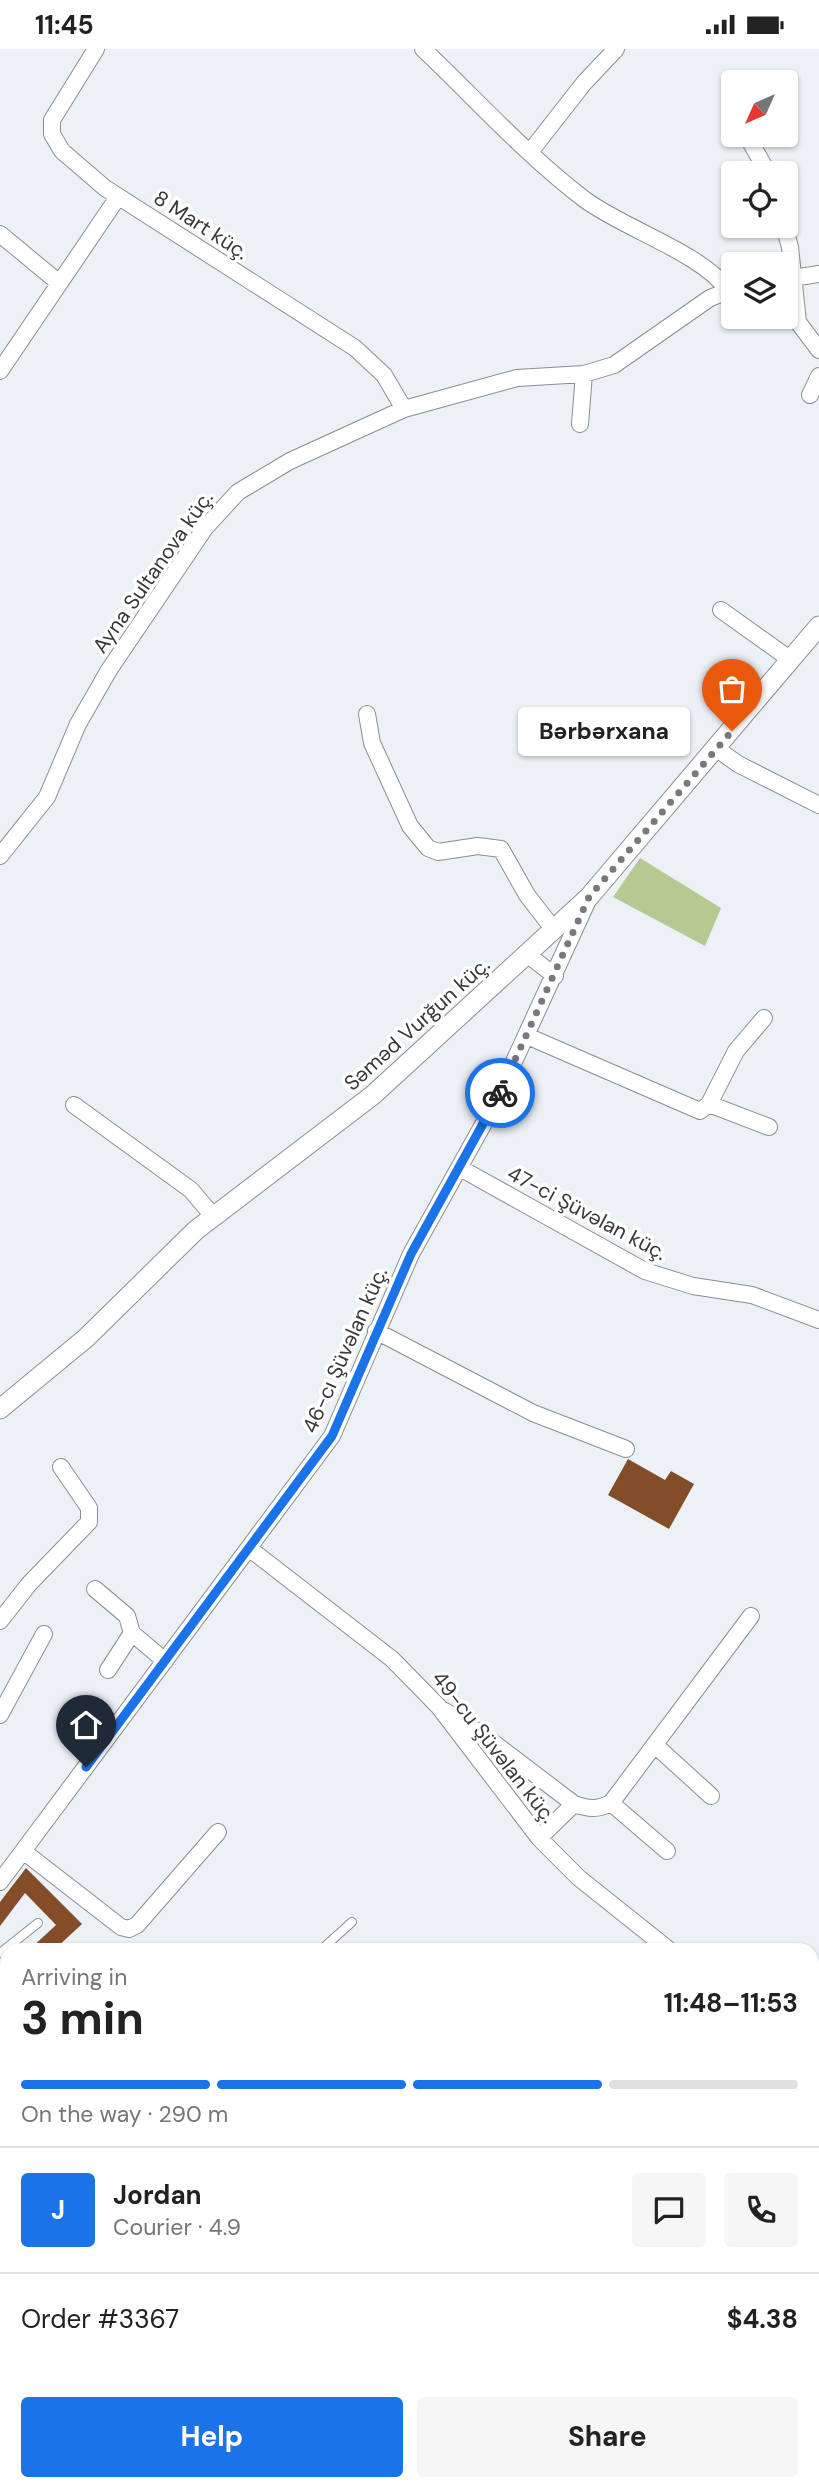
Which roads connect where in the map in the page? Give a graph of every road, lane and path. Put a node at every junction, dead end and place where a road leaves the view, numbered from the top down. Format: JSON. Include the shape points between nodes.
{"nodes":[{"id":1,"x":96,"y":49,"type":"edge"},
{"id":2,"x":423,"y":49,"type":"edge"},
{"id":3,"x":617,"y":49,"type":"edge"},
{"id":4,"x":530,"y":152,"type":"junction"},
{"id":5,"x":118,"y":197,"type":"junction"},
{"id":6,"x":0,"y":234,"type":"edge"},
{"id":7,"x":819,"y":274,"type":"edge"},
{"id":8,"x":798,"y":277,"type":"edge"},
{"id":9,"x":721,"y":280,"type":"edge"},
{"id":10,"x":58,"y":282,"type":"junction"},
{"id":11,"x":721,"y":293,"type":"edge"},
{"id":12,"x":798,"y":322,"type":"edge"},
{"id":13,"x":819,"y":350,"type":"edge"},
{"id":14,"x":0,"y":371,"type":"edge"},
{"id":15,"x":584,"y":374,"type":"junction"},
{"id":16,"x":819,"y":376,"type":"edge"},
{"id":17,"x":810,"y":395,"type":"dead end"},
{"id":18,"x":404,"y":409,"type":"junction"},
{"id":19,"x":580,"y":424,"type":"dead end"},
{"id":20,"x":721,"y":610,"type":"dead end"},
{"id":21,"x":819,"y":627,"type":"edge"},
{"id":22,"x":791,"y":660,"type":"junction"},
{"id":23,"x":367,"y":714,"type":"dead end"},
{"id":24,"x":717,"y":749,"type":"junction"},
{"id":25,"x":819,"y":805,"type":"edge"},
{"id":26,"x":0,"y":856,"type":"edge"},
{"id":27,"x":589,"y":897,"type":"junction"},
{"id":28,"x":554,"y":930,"type":"junction"},
{"id":29,"x":528,"y":955,"type":"junction"},
{"id":30,"x":555,"y":976,"type":"junction"},
{"id":31,"x":764,"y":1018,"type":"dead end"},
{"id":32,"x":527,"y":1035,"type":"junction"},
{"id":33,"x":709,"y":1104,"type":"junction"},
{"id":34,"x":74,"y":1105,"type":"dead end"},
{"id":35,"x":769,"y":1127,"type":"dead end"},
{"id":36,"x":460,"y":1168,"type":"junction"},
{"id":37,"x":213,"y":1216,"type":"junction"},
{"id":38,"x":819,"y":1320,"type":"edge"},
{"id":39,"x":376,"y":1331,"type":"junction"},
{"id":40,"x":0,"y":1409,"type":"edge"},
{"id":41,"x":626,"y":1449,"type":"dead end"},
{"id":42,"x":61,"y":1467,"type":"dead end"},
{"id":43,"x":250,"y":1549,"type":"junction"},
{"id":44,"x":95,"y":1590,"type":"dead end"},
{"id":45,"x":751,"y":1616,"type":"dead end"},
{"id":46,"x":0,"y":1621,"type":"edge"},
{"id":47,"x":132,"y":1633,"type":"junction"},
{"id":48,"x":44,"y":1635,"type":"dead end"},
{"id":49,"x":165,"y":1661,"type":"junction"},
{"id":50,"x":108,"y":1670,"type":"dead end"},
{"id":51,"x":439,"y":1707,"type":"junction"},
{"id":52,"x":0,"y":1715,"type":"edge"},
{"id":53,"x":656,"y":1746,"type":"junction"},
{"id":54,"x":711,"y":1796,"type":"dead end"},
{"id":55,"x":611,"y":1803,"type":"junction"},
{"id":56,"x":575,"y":1804,"type":"junction"},
{"id":57,"x":218,"y":1832,"type":"dead end"},
{"id":58,"x":539,"y":1838,"type":"junction"},
{"id":59,"x":23,"y":1851,"type":"junction"},
{"id":60,"x":667,"y":1851,"type":"dead end"},
{"id":61,"x":0,"y":1882,"type":"edge"},
{"id":62,"x":352,"y":1922,"type":"dead end"},
{"id":63,"x":38,"y":1923,"type":"dead end"},
{"id":64,"x":13,"y":1943,"type":"edge"},
{"id":65,"x":329,"y":1943,"type":"edge"},
{"id":66,"x":660,"y":1943,"type":"edge"}],
"edges":[{"from":1,"to":5,"type":"street","name":"8 Mart küç.","via":[[55,110],[52,134],[72,162]]},
{"from":2,"to":4,"type":"street"},
{"from":3,"to":4,"type":"street"},
{"from":4,"to":9,"type":"street","via":[[587,202]]},
{"from":5,"to":10,"type":"street"},
{"from":5,"to":18,"type":"street","name":"8 Mart küç.","via":[[355,348],[384,375]]},
{"from":6,"to":10,"type":"street"},
{"from":7,"to":8,"type":"street"},
{"from":10,"to":14,"type":"street"},
{"from":11,"to":15,"type":"street","name":"Ayna Sultanova küç.","via":[[627,358]]},
{"from":12,"to":13,"type":"street"},
{"from":15,"to":18,"type":"street","name":"Ayna Sultanova küç.","via":[[517,378]]},
{"from":15,"to":19,"type":"street"},
{"from":16,"to":17,"type":"street"},
{"from":18,"to":26,"type":"street","name":"Ayna Sultanova küç.","via":[[290,461],[238,492],[218,511],[94,695],[39,810]]},
{"from":20,"to":22,"type":"street"},
{"from":21,"to":22,"type":"street","name":"Səməd Vurğun küç."},
{"from":22,"to":24,"type":"street","name":"Səməd Vurğun küç."},
{"from":23,"to":28,"type":"street","via":[[372,743],[418,839],[438,852],[478,846],[501,849]]},
{"from":24,"to":25,"type":"street"},
{"from":24,"to":27,"type":"street","name":"Səməd Vurğun küç."},
{"from":27,"to":28,"type":"street","name":"Səməd Vurğun küç."},
{"from":27,"to":30,"type":"street","name":"46-cı Şüvəlan küç."},
{"from":28,"to":29,"type":"street","name":"Səməd Vurğun küç."},
{"from":29,"to":30,"type":"street"},
{"from":29,"to":37,"type":"street","name":"Səməd Vurğun küç.","via":[[373,1095]]},
{"from":30,"to":32,"type":"street","name":"46-cı Şüvəlan küç."},
{"from":31,"to":33,"type":"street","via":[[736,1051]]},
{"from":32,"to":33,"type":"street","via":[[694,1111]]},
{"from":32,"to":36,"type":"street","name":"46-cı Şüvəlan küç."},
{"from":33,"to":35,"type":"street"},
{"from":34,"to":37,"type":"street","via":[[191,1190]]},
{"from":36,"to":38,"type":"street","name":"47-ci Şüvəlan küç.","via":[[645,1271],[693,1286],[752,1295]]},
{"from":36,"to":39,"type":"street","name":"46-cı Şüvəlan küç.","via":[[421,1234]]},
{"from":37,"to":40,"type":"street","name":"Səməd Vurğun küç.","via":[[86,1338]]},
{"from":39,"to":41,"type":"street","via":[[533,1413]]},
{"from":39,"to":43,"type":"street","name":"46-cı Şüvəlan küç.","via":[[332,1436]]},
{"from":42,"to":46,"type":"street","via":[[89,1508],[89,1522]]},
{"from":43,"to":49,"type":"street","name":"46-cı Şüvəlan küç."},
{"from":43,"to":51,"type":"street","name":"49-cu Şüvəlan küç.","via":[[392,1659]]},
{"from":44,"to":47,"type":"street","via":[[127,1616]]},
{"from":45,"to":53,"type":"street"},
{"from":47,"to":49,"type":"street"},
{"from":47,"to":50,"type":"street"},
{"from":48,"to":52,"type":"street"},
{"from":49,"to":59,"type":"street","name":"46-cı Şüvəlan küç."},
{"from":51,"to":56,"type":"street"},
{"from":51,"to":58,"type":"street","name":"49-cu Şüvəlan küç."},
{"from":53,"to":54,"type":"street"},
{"from":53,"to":55,"type":"street"},
{"from":55,"to":56,"type":"street","via":[[590,1809]]},
{"from":55,"to":60,"type":"street"},
{"from":56,"to":58,"type":"street"},
{"from":57,"to":59,"type":"street","via":[[129,1929]]},
{"from":58,"to":66,"type":"street","name":"49-cu Şüvəlan küç.","via":[[579,1878]]},
{"from":59,"to":61,"type":"street","name":"46-cı Şüvəlan küç."},
{"from":62,"to":65,"type":"lane"},
{"from":63,"to":64,"type":"lane"}]}
